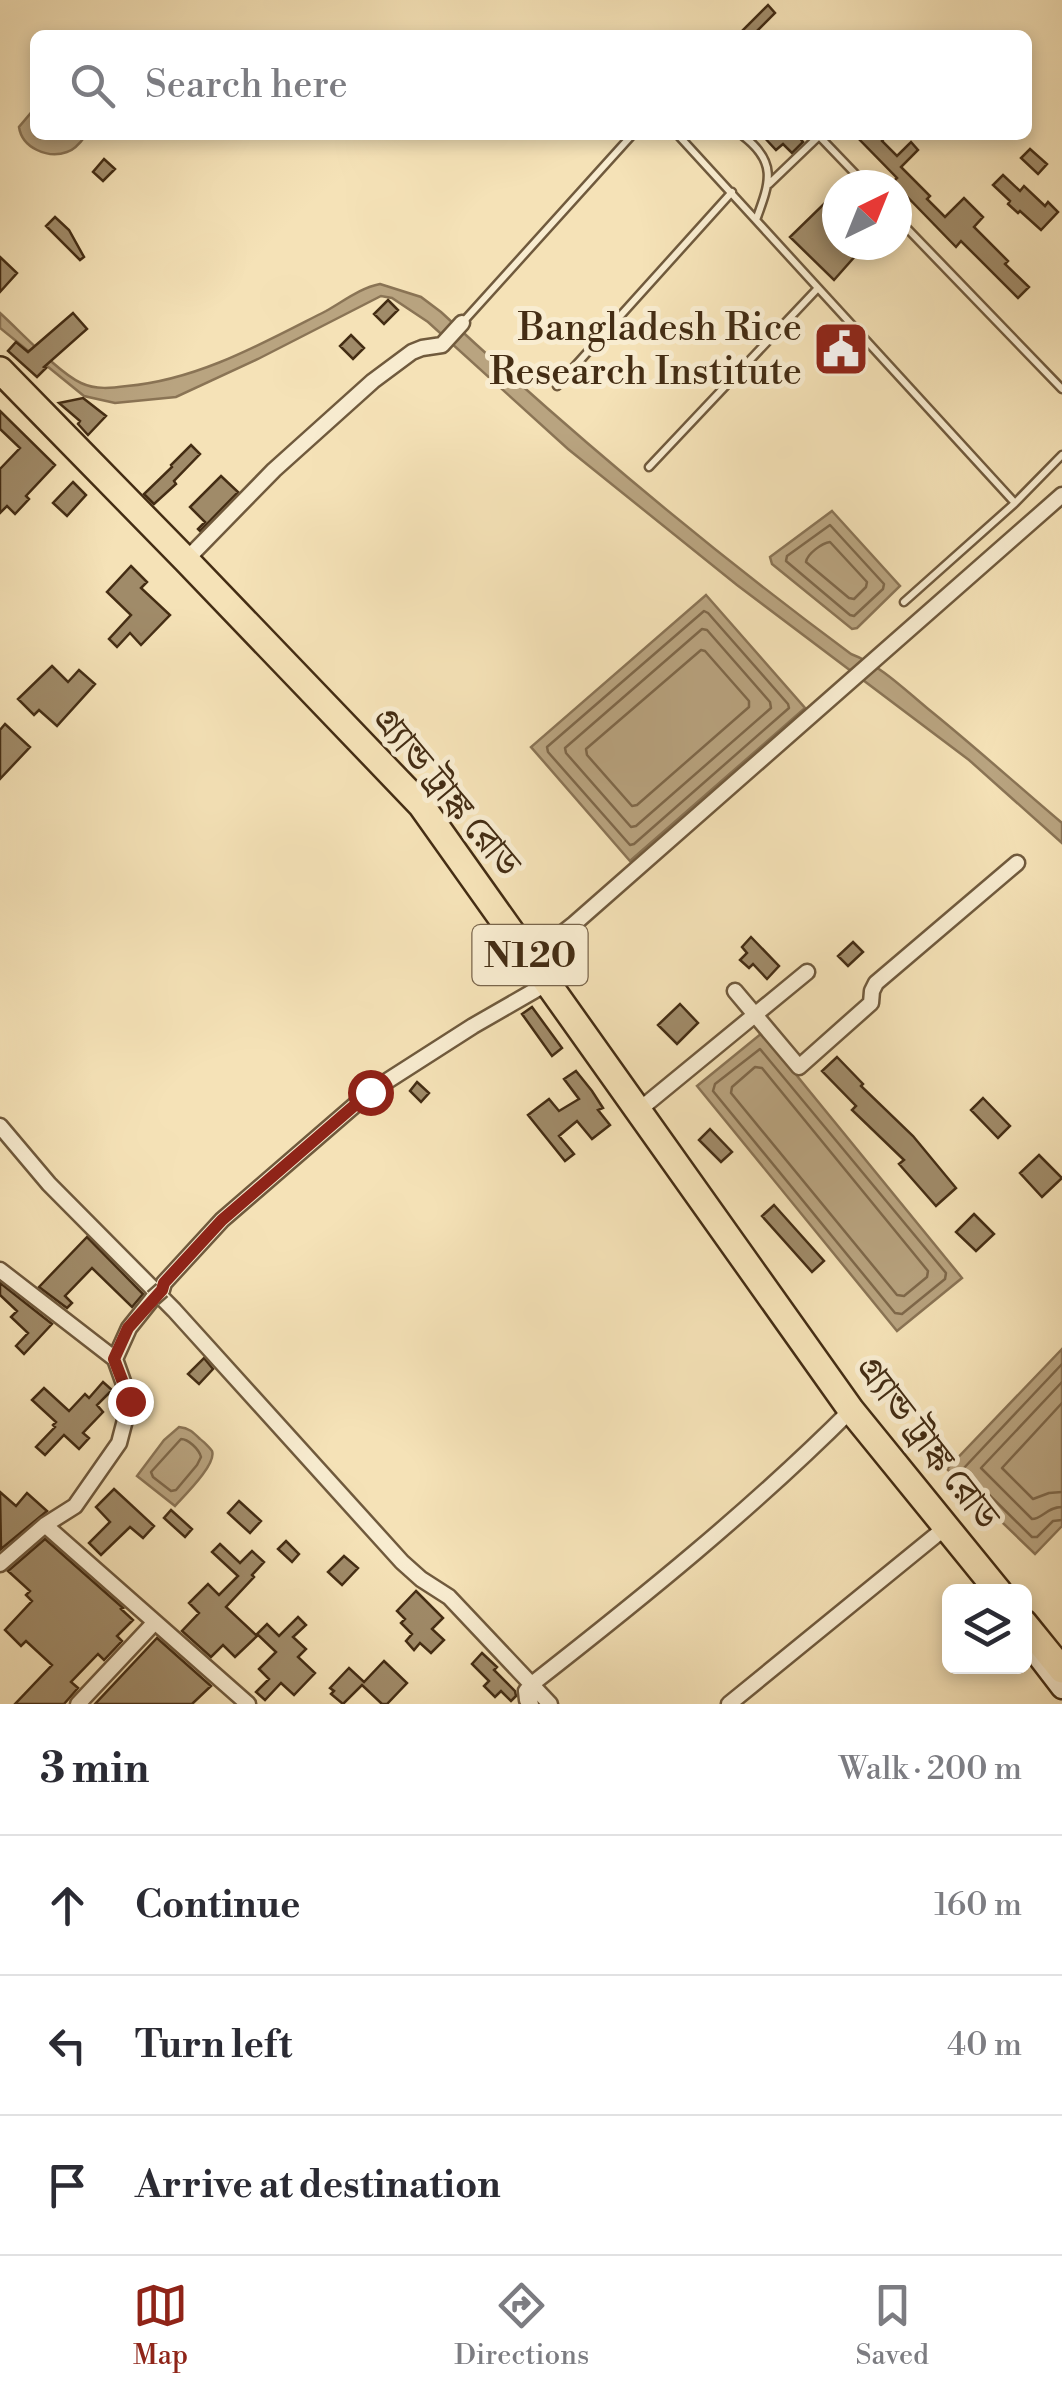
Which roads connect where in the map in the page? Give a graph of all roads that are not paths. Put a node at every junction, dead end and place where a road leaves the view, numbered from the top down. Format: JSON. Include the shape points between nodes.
{"nodes":[{"id":1,"x":627,"y":140,"type":"edge"},
{"id":2,"x":683,"y":140,"type":"edge"},
{"id":3,"x":747,"y":140,"type":"edge"},
{"id":4,"x":815,"y":140,"type":"edge"},
{"id":5,"x":823,"y":140,"type":"edge"},
{"id":6,"x":852,"y":170,"type":"edge"},
{"id":7,"x":769,"y":184,"type":"junction"},
{"id":8,"x":732,"y":192,"type":"junction"},
{"id":9,"x":756,"y":220,"type":"junction"},
{"id":10,"x":912,"y":234,"type":"edge"},
{"id":11,"x":818,"y":288,"type":"junction"},
{"id":12,"x":462,"y":323,"type":"joint"},
{"id":13,"x":0,"y":370,"type":"edge"},
{"id":14,"x":557,"y":386,"type":"dead end"},
{"id":15,"x":1062,"y":390,"type":"edge"},
{"id":16,"x":1062,"y":455,"type":"edge"},
{"id":17,"x":649,"y":467,"type":"dead end"},
{"id":18,"x":1062,"y":495,"type":"edge"},
{"id":19,"x":1016,"y":503,"type":"junction"},
{"id":20,"x":186,"y":560,"type":"junction"},
{"id":21,"x":904,"y":602,"type":"dead end"},
{"id":22,"x":1017,"y":863,"type":"dead end"},
{"id":23,"x":532,"y":958,"type":"junction"},
{"id":24,"x":807,"y":972,"type":"dead end"},
{"id":25,"x":546,"y":984,"type":"junction"},
{"id":26,"x":736,"y":992,"type":"dead end"},
{"id":27,"x":754,"y":1016,"type":"junction"},
{"id":28,"x":639,"y":1110,"type":"junction"},
{"id":29,"x":0,"y":1126,"type":"edge"},
{"id":30,"x":0,"y":1270,"type":"edge"},
{"id":31,"x":114,"y":1359,"type":"junction"},
{"id":32,"x":851,"y":1410,"type":"junction"},
{"id":33,"x":45,"y":1526,"type":"junction"},
{"id":34,"x":946,"y":1526,"type":"junction"},
{"id":35,"x":0,"y":1564,"type":"edge"},
{"id":36,"x":993,"y":1584,"type":"edge"},
{"id":37,"x":154,"y":1622,"type":"junction"},
{"id":38,"x":1032,"y":1628,"type":"edge"},
{"id":39,"x":1032,"y":1631,"type":"edge"},
{"id":40,"x":1032,"y":1647,"type":"edge"},
{"id":41,"x":1062,"y":1656,"type":"edge"},
{"id":42,"x":1062,"y":1670,"type":"edge"},
{"id":43,"x":532,"y":1684,"type":"junction"},
{"id":44,"x":1062,"y":1688,"type":"edge"},
{"id":45,"x":78,"y":1704,"type":"edge"},
{"id":46,"x":248,"y":1704,"type":"edge"},
{"id":47,"x":530,"y":1704,"type":"edge"},
{"id":48,"x":550,"y":1704,"type":"edge"},
{"id":49,"x":729,"y":1704,"type":"edge"}],
"edges":[{"from":1,"to":12,"type":"lane"},
{"from":2,"to":8,"type":"lane"},
{"from":3,"to":7,"type":"lane","via":[[766,163]]},
{"from":4,"to":7,"type":"lane"},
{"from":5,"to":6,"type":"lane"},
{"from":7,"to":9,"type":"lane"},
{"from":8,"to":9,"type":"lane"},
{"from":8,"to":14,"type":"lane"},
{"from":9,"to":11,"type":"lane"},
{"from":10,"to":15,"type":"lane"},
{"from":11,"to":17,"type":"lane"},
{"from":11,"to":19,"type":"lane"},
{"from":12,"to":20,"type":"street","via":[[442,345],[412,352],[373,381]]},
{"from":13,"to":20,"type":"highway","name":"গ্র্যান্ড ট্রাঙ্ক রোড","number":"N120"},
{"from":16,"to":19,"type":"lane"},
{"from":18,"to":23,"type":"street"},
{"from":19,"to":21,"type":"lane"},
{"from":20,"to":23,"type":"highway","name":"গ্র্যান্ড ট্রাঙ্ক রোড","number":"N120","via":[[421,805]]},
{"from":22,"to":27,"type":"street","via":[[876,983],[871,1003],[799,1068]]},
{"from":23,"to":25,"type":"highway","name":"গ্র্যান্ড ট্রাঙ্ক রোড","number":"N120"},
{"from":24,"to":27,"type":"street"},
{"from":25,"to":28,"type":"highway","name":"গ্র্যান্ড ট্রাঙ্ক রোড","number":"N120"},
{"from":25,"to":31,"type":"street","via":[[370,1092],[222,1220],[128,1328]]},
{"from":26,"to":27,"type":"street"},
{"from":27,"to":28,"type":"street"},
{"from":28,"to":32,"type":"highway","name":"গ্র্যান্ড ট্রাঙ্ক রোড","number":"N120"},
{"from":29,"to":43,"type":"street","via":[[402,1562],[449,1597]]},
{"from":30,"to":31,"type":"street"},
{"from":31,"to":33,"type":"street","via":[[130,1401],[119,1444],[75,1506]]},
{"from":32,"to":34,"type":"highway","name":"গ্র্যান্ড ট্রাঙ্ক রোড","number":"N120"},
{"from":32,"to":43,"type":"street","via":[[640,1599]]},
{"from":33,"to":35,"type":"street"},
{"from":33,"to":37,"type":"street"},
{"from":34,"to":36,"type":"highway","name":"গ্র্যান্ড ট্রাঙ্ক রোড","number":"N120"},
{"from":34,"to":49,"type":"street"},
{"from":37,"to":45,"type":"street"},
{"from":37,"to":46,"type":"street"},
{"from":38,"to":41,"type":"street"},
{"from":39,"to":42,"type":"highway"},
{"from":40,"to":44,"type":"street"},
{"from":43,"to":47,"type":"street","via":[[526,1691]]},
{"from":43,"to":48,"type":"street"}]}
